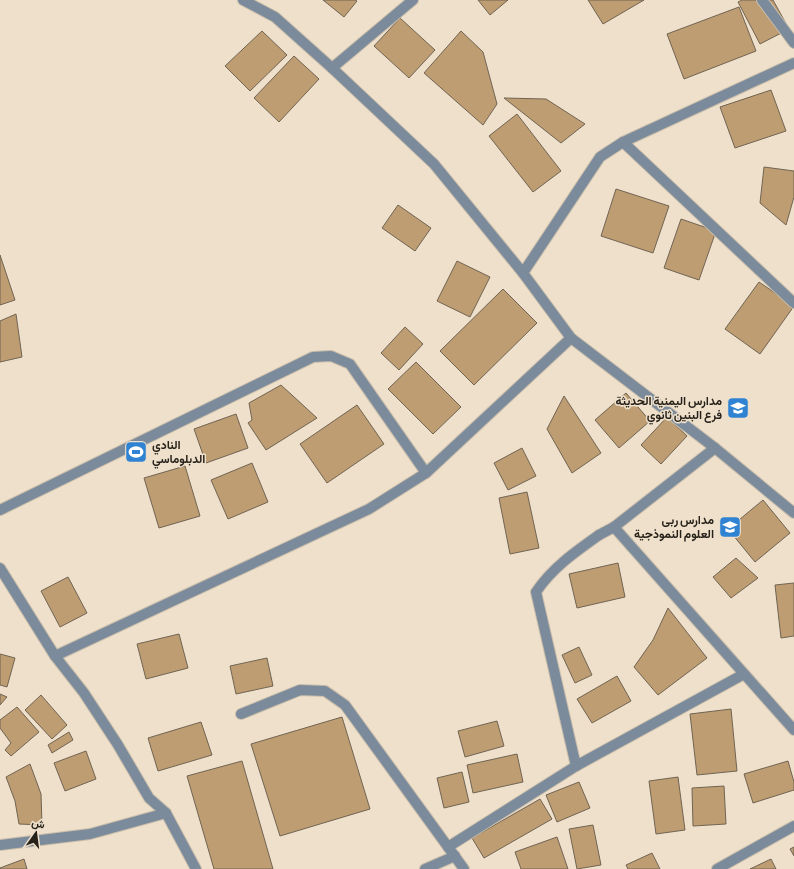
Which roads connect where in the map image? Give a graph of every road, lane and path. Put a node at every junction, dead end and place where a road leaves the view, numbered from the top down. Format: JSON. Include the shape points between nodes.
{"nodes":[{"id":1,"x":243,"y":0,"type":"edge"},
{"id":2,"x":414,"y":0,"type":"edge"},
{"id":3,"x":762,"y":0,"type":"edge"},
{"id":4,"x":794,"y":43,"type":"edge"},
{"id":5,"x":794,"y":63,"type":"edge"},
{"id":6,"x":332,"y":68,"type":"junction"},
{"id":7,"x":623,"y":142,"type":"junction"},
{"id":8,"x":523,"y":273,"type":"junction"},
{"id":9,"x":794,"y":303,"type":"edge"},
{"id":10,"x":572,"y":338,"type":"junction"},
{"id":11,"x":715,"y":448,"type":"junction"},
{"id":12,"x":426,"y":473,"type":"junction"},
{"id":13,"x":0,"y":510,"type":"edge"},
{"id":14,"x":794,"y":513,"type":"edge"},
{"id":15,"x":614,"y":527,"type":"junction"},
{"id":16,"x":0,"y":568,"type":"edge"},
{"id":17,"x":55,"y":656,"type":"junction"},
{"id":18,"x":744,"y":674,"type":"junction"},
{"id":19,"x":241,"y":714,"type":"dead end"},
{"id":20,"x":794,"y":730,"type":"edge"},
{"id":21,"x":576,"y":766,"type":"junction"},
{"id":22,"x":166,"y":814,"type":"junction"},
{"id":23,"x":794,"y":826,"type":"edge"},
{"id":24,"x":0,"y":844,"type":"edge"},
{"id":25,"x":448,"y":847,"type":"junction"},
{"id":26,"x":455,"y":856,"type":"junction"},
{"id":27,"x":196,"y":869,"type":"edge"},
{"id":28,"x":424,"y":869,"type":"edge"},
{"id":29,"x":464,"y":869,"type":"edge"},
{"id":30,"x":717,"y":869,"type":"edge"}],
"edges":[{"from":1,"to":6,"type":"street","via":[[275,17]]},
{"from":2,"to":6,"type":"street"},
{"from":3,"to":4,"type":"street"},
{"from":5,"to":7,"type":"street"},
{"from":6,"to":8,"type":"street","via":[[434,164]]},
{"from":7,"to":8,"type":"street","via":[[600,157]]},
{"from":7,"to":9,"type":"street"},
{"from":8,"to":10,"type":"street"},
{"from":10,"to":11,"type":"street"},
{"from":10,"to":12,"type":"street"},
{"from":11,"to":14,"type":"street"},
{"from":11,"to":15,"type":"street"},
{"from":12,"to":13,"type":"street","via":[[350,364],[331,356],[313,357]]},
{"from":12,"to":17,"type":"street","via":[[369,509]]},
{"from":15,"to":18,"type":"street"},
{"from":15,"to":21,"type":"street","via":[[568,557],[544,580],[536,592]]},
{"from":16,"to":17,"type":"street"},
{"from":17,"to":22,"type":"street","via":[[84,692],[149,798]]},
{"from":18,"to":20,"type":"street"},
{"from":18,"to":21,"type":"street"},
{"from":19,"to":25,"type":"street","via":[[300,690],[325,691],[345,705]]},
{"from":21,"to":25,"type":"street"},
{"from":22,"to":24,"type":"street","via":[[90,834]]},
{"from":22,"to":27,"type":"street"},
{"from":23,"to":30,"type":"street"},
{"from":25,"to":26,"type":"street"},
{"from":26,"to":28,"type":"street"},
{"from":26,"to":29,"type":"street"}]}
